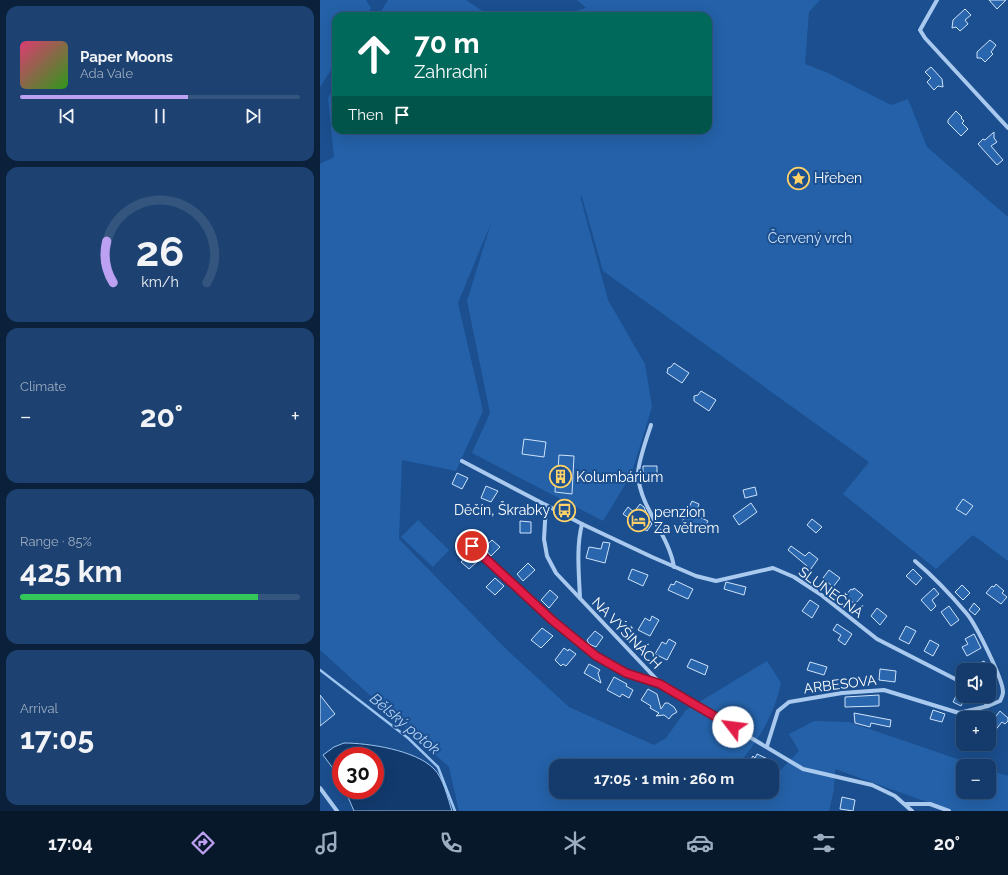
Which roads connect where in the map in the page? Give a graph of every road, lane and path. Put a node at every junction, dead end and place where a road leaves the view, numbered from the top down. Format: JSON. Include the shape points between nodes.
{"nodes":[{"id":1,"x":937,"y":0,"type":"edge"},
{"id":2,"x":1008,"y":128,"type":"edge"},
{"id":3,"x":651,"y":425,"type":"dead end"},
{"id":4,"x":462,"y":461,"type":"dead end"},
{"id":5,"x":546,"y":505,"type":"junction"},
{"id":6,"x":582,"y":524,"type":"junction"},
{"id":7,"x":472,"y":546,"type":"dead end"},
{"id":8,"x":915,"y":561,"type":"dead end"},
{"id":9,"x":674,"y":567,"type":"junction"},
{"id":10,"x":580,"y":599,"type":"junction"},
{"id":11,"x":956,"y":679,"type":"edge"},
{"id":12,"x":660,"y":684,"type":"junction"},
{"id":13,"x":986,"y":703,"type":"edge"},
{"id":14,"x":988,"y":706,"type":"junction"},
{"id":15,"x":767,"y":746,"type":"junction"},
{"id":16,"x":320,"y":788,"type":"edge"},
{"id":17,"x":906,"y":804,"type":"junction"},
{"id":18,"x":337,"y":811,"type":"edge"},
{"id":19,"x":912,"y":811,"type":"edge"},
{"id":20,"x":950,"y":811,"type":"edge"}],
"edges":[{"from":1,"to":2,"type":"street","via":[[920,30]]},
{"from":3,"to":9,"type":"street","via":[[637,474],[646,504],[672,555]]},
{"from":4,"to":5,"type":"street","name":"SLUNEČNÁ"},
{"from":5,"to":6,"type":"street","name":"SLUNEČNÁ"},
{"from":5,"to":10,"type":"street","name":"NA VÝŠINÁCH","via":[[544,539],[547,556],[556,573]]},
{"from":6,"to":9,"type":"street","name":"SLUNEČNÁ"},
{"from":6,"to":10,"type":"street","name":"NA VÝŠINÁCH","via":[[579,558]]},
{"from":7,"to":12,"type":"street","via":[[552,620],[596,656],[626,673]]},
{"from":8,"to":14,"type":"street","via":[[968,615],[988,650],[1003,692],[1000,701]]},
{"from":9,"to":11,"type":"street","name":"SLUNEČNÁ","via":[[716,581],[773,568],[794,577],[820,594],[877,639]]},
{"from":10,"to":12,"type":"street","name":"NA VÝŠINÁCH"},
{"from":12,"to":15,"type":"street","name":"NA VÝŠINÁCH"},
{"from":13,"to":14,"type":"street"},
{"from":14,"to":15,"type":"street","name":"ARBESOVA","via":[[959,712],[884,690],[842,693],[789,702],[778,712]]},
{"from":15,"to":17,"type":"street","name":"NA VÝŠINÁCH","via":[[803,769],[872,785],[887,791]]},
{"from":16,"to":18,"type":"street"},
{"from":17,"to":19,"type":"street","name":"NA VÝŠINÁCH"},
{"from":17,"to":20,"type":"street","via":[[930,804]]}]}
